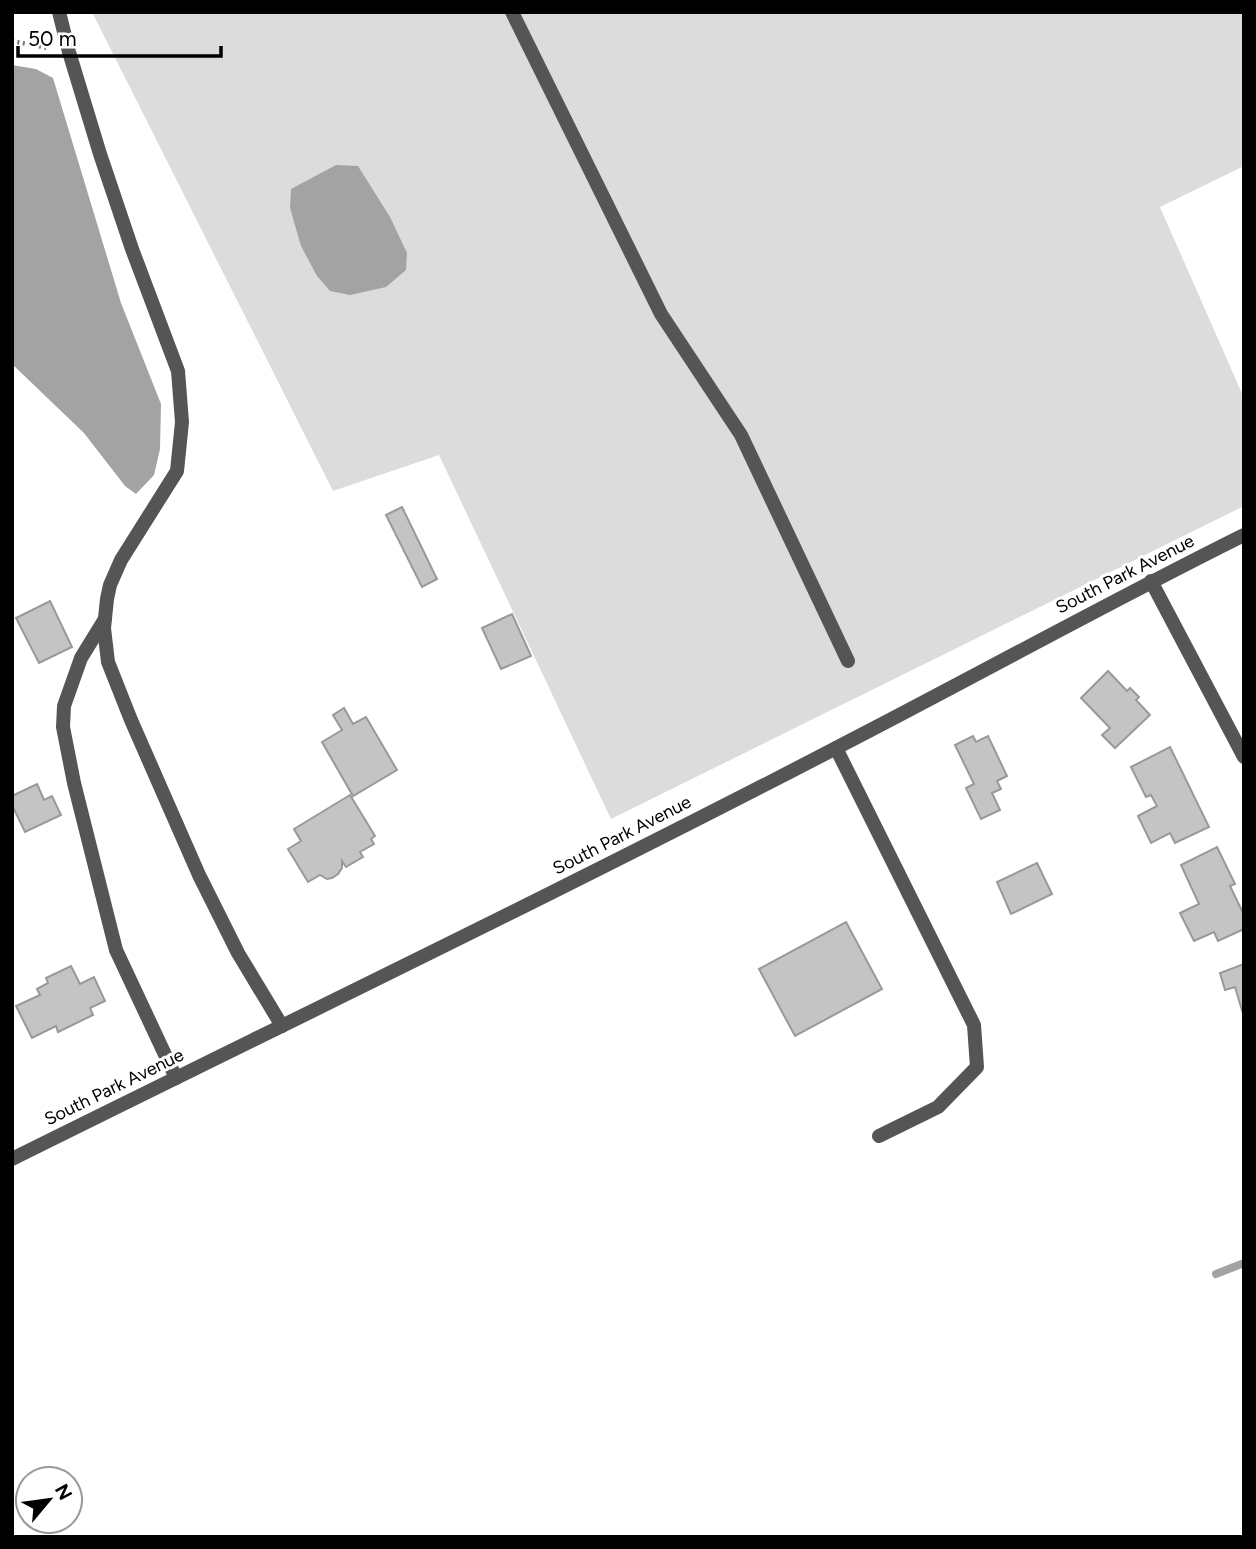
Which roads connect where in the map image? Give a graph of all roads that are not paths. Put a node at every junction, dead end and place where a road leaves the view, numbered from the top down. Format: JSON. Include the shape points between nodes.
{"nodes":[{"id":1,"x":59,"y":12,"type":"edge"},
{"id":2,"x":512,"y":12,"type":"edge"},
{"id":3,"x":1244,"y":535,"type":"edge"},
{"id":4,"x":1151,"y":581,"type":"junction"},
{"id":5,"x":104,"y":619,"type":"junction"},
{"id":6,"x":848,"y":661,"type":"dead end"},
{"id":7,"x":836,"y":748,"type":"junction"},
{"id":8,"x":1244,"y":757,"type":"edge"},
{"id":9,"x":282,"y":1026,"type":"junction"},
{"id":10,"x":176,"y":1078,"type":"junction"},
{"id":11,"x":879,"y":1136,"type":"dead end"},
{"id":12,"x":12,"y":1159,"type":"edge"}],
"edges":[{"from":1,"to":5,"type":"street","via":[[116,201],[178,371],[182,422],[177,471],[121,560],[110,584]]},
{"from":2,"to":6,"type":"street","via":[[661,314],[741,435]]},
{"from":3,"to":4,"type":"street","name":"South Park Avenue"},
{"from":4,"to":7,"type":"street","name":"South Park Avenue"},
{"from":4,"to":8,"type":"street"},
{"from":5,"to":9,"type":"street","via":[[108,662],[131,720],[237,953]]},
{"from":5,"to":10,"type":"street","via":[[81,658],[64,706],[63,727],[116,950]]},
{"from":7,"to":9,"type":"street","name":"South Park Avenue"},
{"from":7,"to":11,"type":"street","via":[[974,1025],[976,1067],[938,1107]]},
{"from":9,"to":10,"type":"street","name":"South Park Avenue"},
{"from":10,"to":12,"type":"street","name":"South Park Avenue"}]}
